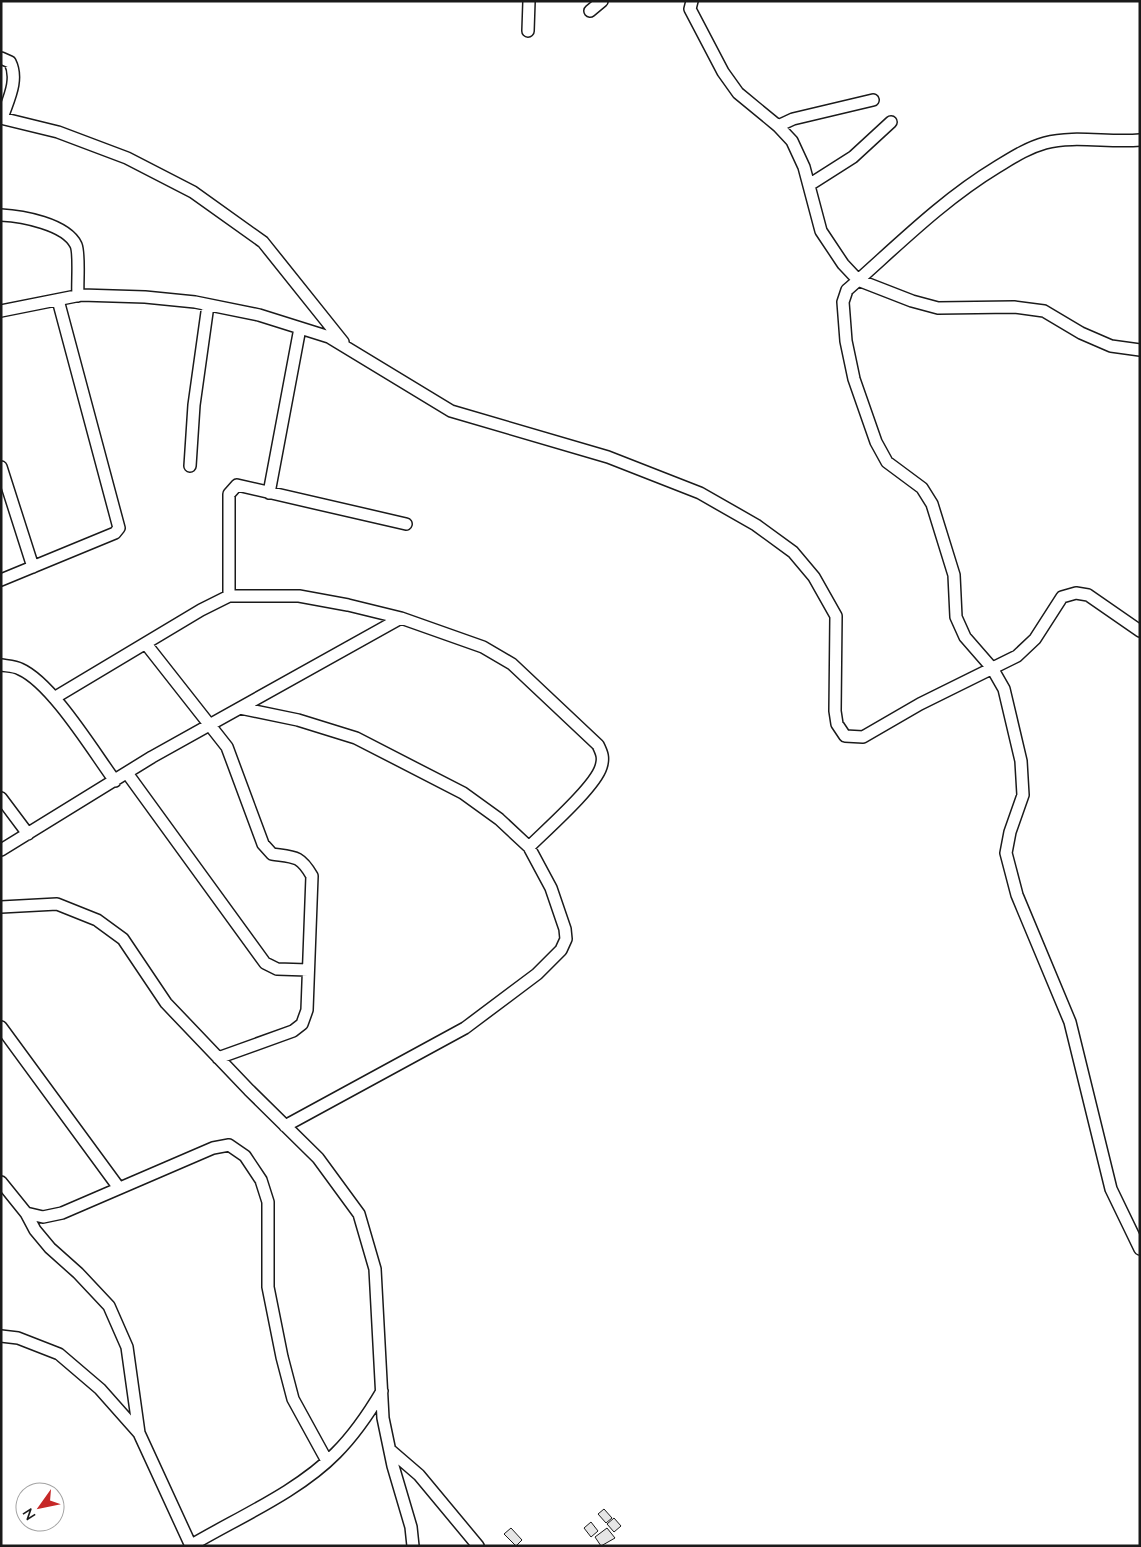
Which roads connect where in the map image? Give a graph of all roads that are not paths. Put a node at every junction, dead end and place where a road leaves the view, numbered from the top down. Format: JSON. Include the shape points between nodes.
{"nodes":[{"id":1,"x":529,"y":1,"type":"edge"},
{"id":2,"x":602,"y":1,"type":"edge"},
{"id":3,"x":692,"y":1,"type":"edge"},
{"id":4,"x":590,"y":11,"type":"dead end"},
{"id":5,"x":528,"y":31,"type":"dead end"},
{"id":6,"x":1,"y":58,"type":"edge"},
{"id":7,"x":873,"y":100,"type":"dead end"},
{"id":8,"x":2,"y":118,"type":"edge"},
{"id":9,"x":891,"y":122,"type":"dead end"},
{"id":10,"x":778,"y":126,"type":"junction"},
{"id":11,"x":1140,"y":140,"type":"edge"},
{"id":12,"x":809,"y":185,"type":"junction"},
{"id":13,"x":1,"y":215,"type":"edge"},
{"id":14,"x":858,"y":280,"type":"junction"},
{"id":15,"x":78,"y":296,"type":"junction"},
{"id":16,"x":58,"y":300,"type":"junction"},
{"id":17,"x":208,"y":305,"type":"junction"},
{"id":18,"x":1,"y":311,"type":"edge"},
{"id":19,"x":300,"y":328,"type":"junction"},
{"id":20,"x":349,"y":349,"type":"junction"},
{"id":21,"x":1140,"y":350,"type":"edge"},
{"id":22,"x":190,"y":466,"type":"dead end"},
{"id":23,"x":1,"y":467,"type":"edge"},
{"id":24,"x":269,"y":492,"type":"junction"},
{"id":25,"x":406,"y":524,"type":"dead end"},
{"id":26,"x":33,"y":567,"type":"junction"},
{"id":27,"x":1,"y":580,"type":"edge"},
{"id":28,"x":229,"y":596,"type":"junction"},
{"id":29,"x":401,"y":618,"type":"junction"},
{"id":30,"x":1140,"y":631,"type":"edge"},
{"id":31,"x":146,"y":644,"type":"junction"},
{"id":32,"x":1,"y":665,"type":"edge"},
{"id":33,"x":992,"y":668,"type":"junction"},
{"id":34,"x":54,"y":698,"type":"junction"},
{"id":35,"x":240,"y":708,"type":"junction"},
{"id":36,"x":210,"y":724,"type":"junction"},
{"id":37,"x":127,"y":772,"type":"junction"},
{"id":38,"x":114,"y":781,"type":"junction"},
{"id":39,"x":1,"y":798,"type":"edge"},
{"id":40,"x":28,"y":834,"type":"junction"},
{"id":41,"x":529,"y":847,"type":"junction"},
{"id":42,"x":1,"y":850,"type":"edge"},
{"id":43,"x":1,"y":907,"type":"edge"},
{"id":44,"x":308,"y":970,"type":"junction"},
{"id":45,"x":1,"y":1026,"type":"edge"},
{"id":46,"x":218,"y":1058,"type":"junction"},
{"id":47,"x":285,"y":1126,"type":"junction"},
{"id":48,"x":1,"y":1182,"type":"edge"},
{"id":49,"x":119,"y":1188,"type":"junction"},
{"id":50,"x":26,"y":1213,"type":"junction"},
{"id":51,"x":1140,"y":1249,"type":"edge"},
{"id":52,"x":1,"y":1336,"type":"edge"},
{"id":53,"x":382,"y":1391,"type":"junction"},
{"id":54,"x":139,"y":1433,"type":"junction"},
{"id":55,"x":390,"y":1450,"type":"junction"},
{"id":56,"x":327,"y":1461,"type":"junction"},
{"id":57,"x":190,"y":1546,"type":"edge"},
{"id":58,"x":413,"y":1546,"type":"edge"},
{"id":59,"x":478,"y":1546,"type":"edge"}],
"edges":[{"from":1,"to":5,"type":"street"},
{"from":2,"to":4,"type":"street"},
{"from":3,"to":10,"type":"street","via":[[690,9],[723,72],[738,93]]},
{"from":6,"to":8,"type":"street","via":[[10,62],[15,71]]},
{"from":7,"to":10,"type":"street"},
{"from":8,"to":20,"type":"street","via":[[58,132],[127,158],[192,192],[263,242]]},
{"from":9,"to":12,"type":"street","via":[[852,156]]},
{"from":10,"to":12,"type":"street","via":[[792,141]]},
{"from":11,"to":14,"type":"street","via":[[1045,143],[1022,152],[941,206]]},
{"from":12,"to":14,"type":"street","via":[[821,232]]},
{"from":13,"to":15,"type":"street","via":[[28,219],[68,234],[76,245]]},
{"from":14,"to":21,"type":"street","via":[[938,308],[1014,307],[1044,311],[1111,346]]},
{"from":14,"to":33,"type":"street","via":[[847,290],[843,302],[846,341],[866,415],[888,462],[922,488],[932,504],[954,575],[956,617],[965,637]]},
{"from":15,"to":16,"type":"street"},
{"from":15,"to":17,"type":"street","via":[[145,297]]},
{"from":16,"to":18,"type":"street"},
{"from":16,"to":26,"type":"street","via":[[119,528],[115,533]]},
{"from":17,"to":19,"type":"street","via":[[259,315]]},
{"from":17,"to":22,"type":"street","via":[[194,405]]},
{"from":19,"to":20,"type":"street"},
{"from":19,"to":24,"type":"street"},
{"from":20,"to":33,"type":"street","via":[[451,411],[608,457],[700,493],[756,525],[793,552],[814,577],[836,616],[835,711],[837,724],[845,736],[862,736]]},
{"from":23,"to":26,"type":"street"},
{"from":24,"to":25,"type":"street"},
{"from":24,"to":28,"type":"street","via":[[237,485],[230,494]]},
{"from":26,"to":27,"type":"street"},
{"from":28,"to":29,"type":"street","via":[[299,596]]},
{"from":28,"to":31,"type":"street"},
{"from":29,"to":35,"type":"street"},
{"from":29,"to":41,"type":"street","via":[[483,647],[512,664],[598,745],[603,756],[601,769]]},
{"from":30,"to":33,"type":"street","via":[[1088,595],[1076,592],[1062,597],[1035,638],[1017,656]]},
{"from":31,"to":34,"type":"street"},
{"from":31,"to":36,"type":"street"},
{"from":32,"to":34,"type":"street","via":[[20,668]]},
{"from":33,"to":51,"type":"street","via":[[1004,689],[1021,761],[1023,795],[1006,853],[1017,895],[1070,1022],[1111,1189]]},
{"from":34,"to":38,"type":"street"},
{"from":35,"to":36,"type":"street"},
{"from":35,"to":41,"type":"street","via":[[298,720],[356,738],[463,793],[499,819]]},
{"from":36,"to":37,"type":"street"},
{"from":36,"to":44,"type":"street","via":[[227,747],[262,844],[272,854],[298,857],[312,876]]},
{"from":37,"to":38,"type":"street"},
{"from":37,"to":44,"type":"street","via":[[265,963],[277,969]]},
{"from":38,"to":40,"type":"street"},
{"from":39,"to":40,"type":"street"},
{"from":40,"to":42,"type":"street"},
{"from":41,"to":47,"type":"street","via":[[551,888],[565,929],[566,939],[561,950],[537,974],[465,1028]]},
{"from":43,"to":46,"type":"street","via":[[57,904],[97,920],[123,939],[166,1003]]},
{"from":44,"to":46,"type":"street","via":[[307,1010],[302,1024]]},
{"from":45,"to":49,"type":"street"},
{"from":46,"to":47,"type":"street"},
{"from":47,"to":53,"type":"street","via":[[318,1158],[359,1214],[375,1269]]},
{"from":48,"to":50,"type":"street"},
{"from":49,"to":50,"type":"street","via":[[62,1213],[44,1217]]},
{"from":49,"to":56,"type":"street","via":[[213,1148],[229,1145],[245,1156],[261,1180],[268,1202],[268,1287],[293,1399]]},
{"from":50,"to":54,"type":"street","via":[[50,1248],[109,1306],[127,1347]]},
{"from":52,"to":54,"type":"street","via":[[18,1338],[59,1354],[100,1389]]},
{"from":53,"to":55,"type":"street","via":[[383,1418]]},
{"from":53,"to":56,"type":"street","via":[[363,1423]]},
{"from":54,"to":57,"type":"street"},
{"from":55,"to":58,"type":"street"},
{"from":55,"to":59,"type":"street","via":[[419,1475]]},
{"from":56,"to":57,"type":"street","via":[[303,1481]]}]}
